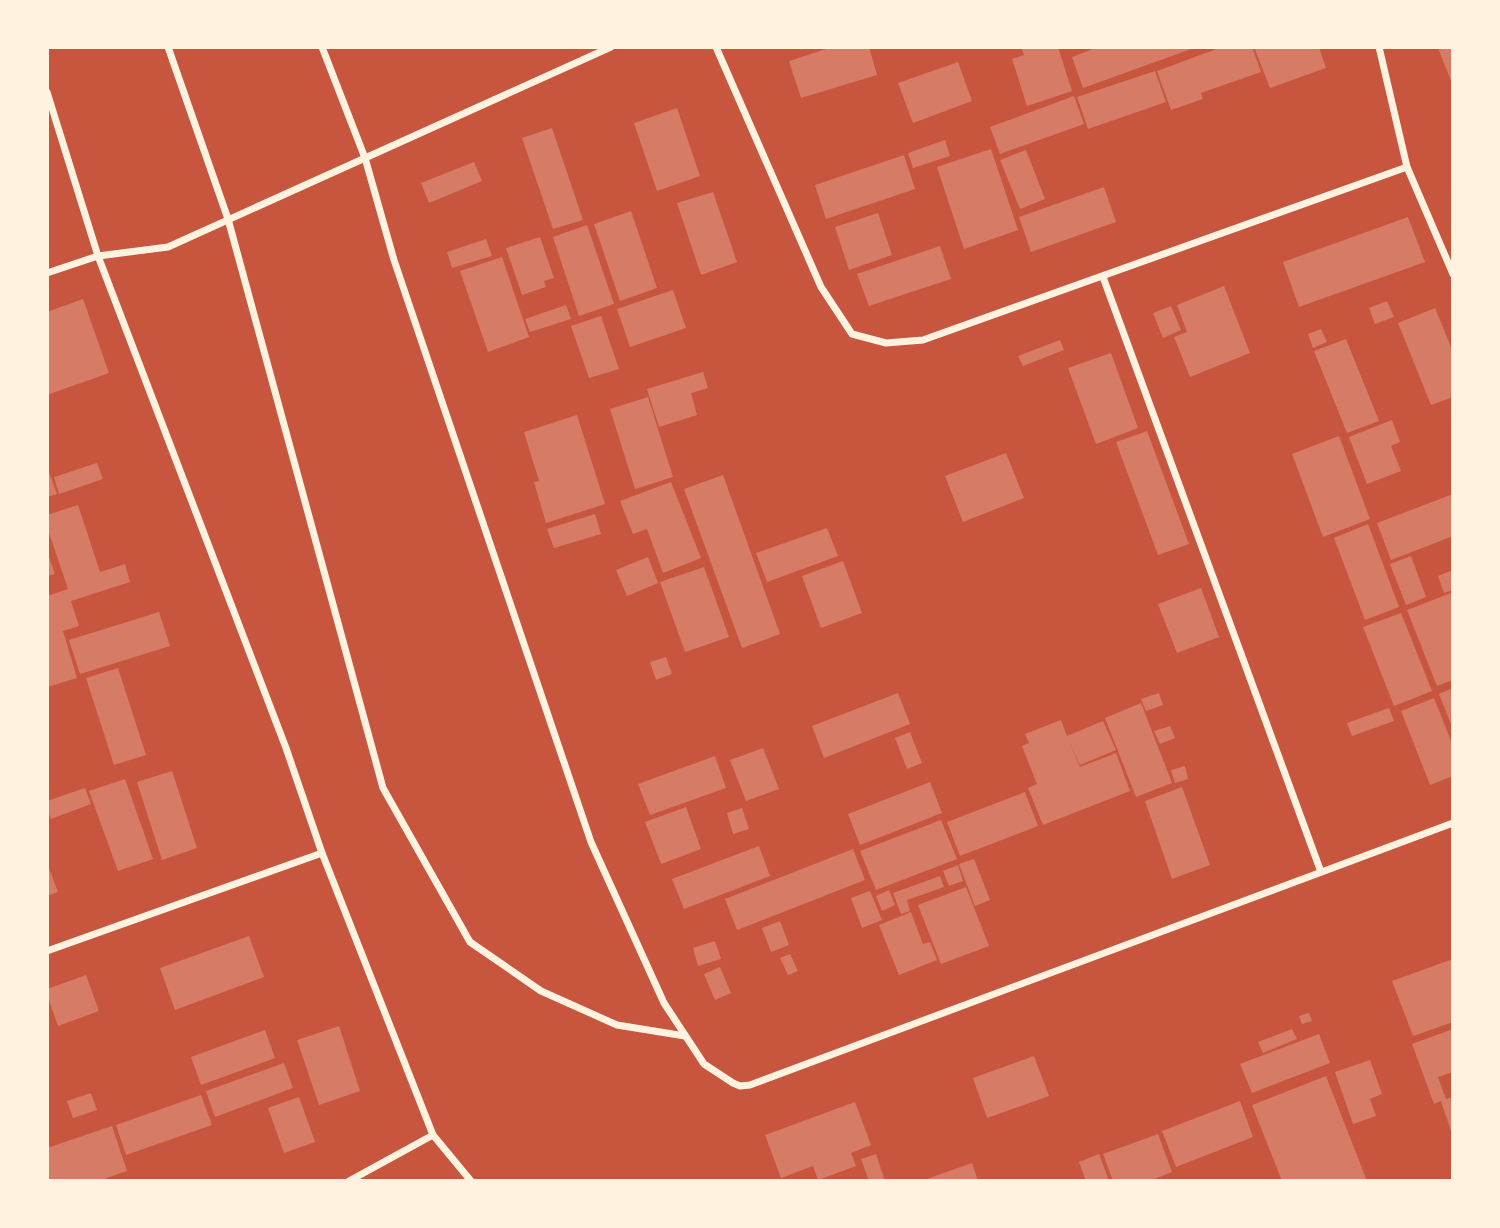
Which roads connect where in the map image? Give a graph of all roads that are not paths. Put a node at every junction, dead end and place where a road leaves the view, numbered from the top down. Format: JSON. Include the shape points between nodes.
{"nodes":[{"id":1,"x":168,"y":47,"type":"edge"},
{"id":2,"x":322,"y":47,"type":"edge"},
{"id":3,"x":611,"y":47,"type":"edge"},
{"id":4,"x":716,"y":47,"type":"edge"},
{"id":5,"x":1379,"y":47,"type":"edge"},
{"id":6,"x":47,"y":92,"type":"edge"},
{"id":7,"x":365,"y":158,"type":"junction"},
{"id":8,"x":1407,"y":167,"type":"junction"},
{"id":9,"x":228,"y":219,"type":"junction"},
{"id":10,"x":98,"y":256,"type":"junction"},
{"id":11,"x":47,"y":273,"type":"edge"},
{"id":12,"x":1453,"y":274,"type":"edge"},
{"id":13,"x":1103,"y":277,"type":"junction"},
{"id":14,"x":1453,"y":823,"type":"edge"},
{"id":15,"x":322,"y":853,"type":"junction"},
{"id":16,"x":1321,"y":872,"type":"junction"},
{"id":17,"x":47,"y":951,"type":"edge"},
{"id":18,"x":685,"y":1036,"type":"junction"},
{"id":19,"x":433,"y":1135,"type":"junction"},
{"id":20,"x":349,"y":1181,"type":"edge"},
{"id":21,"x":471,"y":1181,"type":"edge"}],
"edges":[{"from":1,"to":9,"type":"street"},
{"from":2,"to":7,"type":"street"},
{"from":3,"to":7,"type":"street"},
{"from":4,"to":13,"type":"street","via":[[821,288],[852,334],[886,343],[923,340]]},
{"from":5,"to":8,"type":"street"},
{"from":6,"to":10,"type":"street"},
{"from":7,"to":9,"type":"street"},
{"from":7,"to":18,"type":"street","via":[[394,260],[591,842],[664,1003]]},
{"from":8,"to":12,"type":"street"},
{"from":8,"to":13,"type":"street"},
{"from":9,"to":10,"type":"street","via":[[167,247]]},
{"from":9,"to":18,"type":"street","via":[[383,788],[470,942],[541,991],[617,1025]]},
{"from":10,"to":11,"type":"street"},
{"from":10,"to":15,"type":"street"},
{"from":13,"to":16,"type":"street"},
{"from":14,"to":16,"type":"street"},
{"from":15,"to":17,"type":"street"},
{"from":15,"to":19,"type":"street"},
{"from":16,"to":18,"type":"street","via":[[750,1085],[740,1086],[704,1064]]},
{"from":19,"to":20,"type":"street"},
{"from":19,"to":21,"type":"street"}]}
